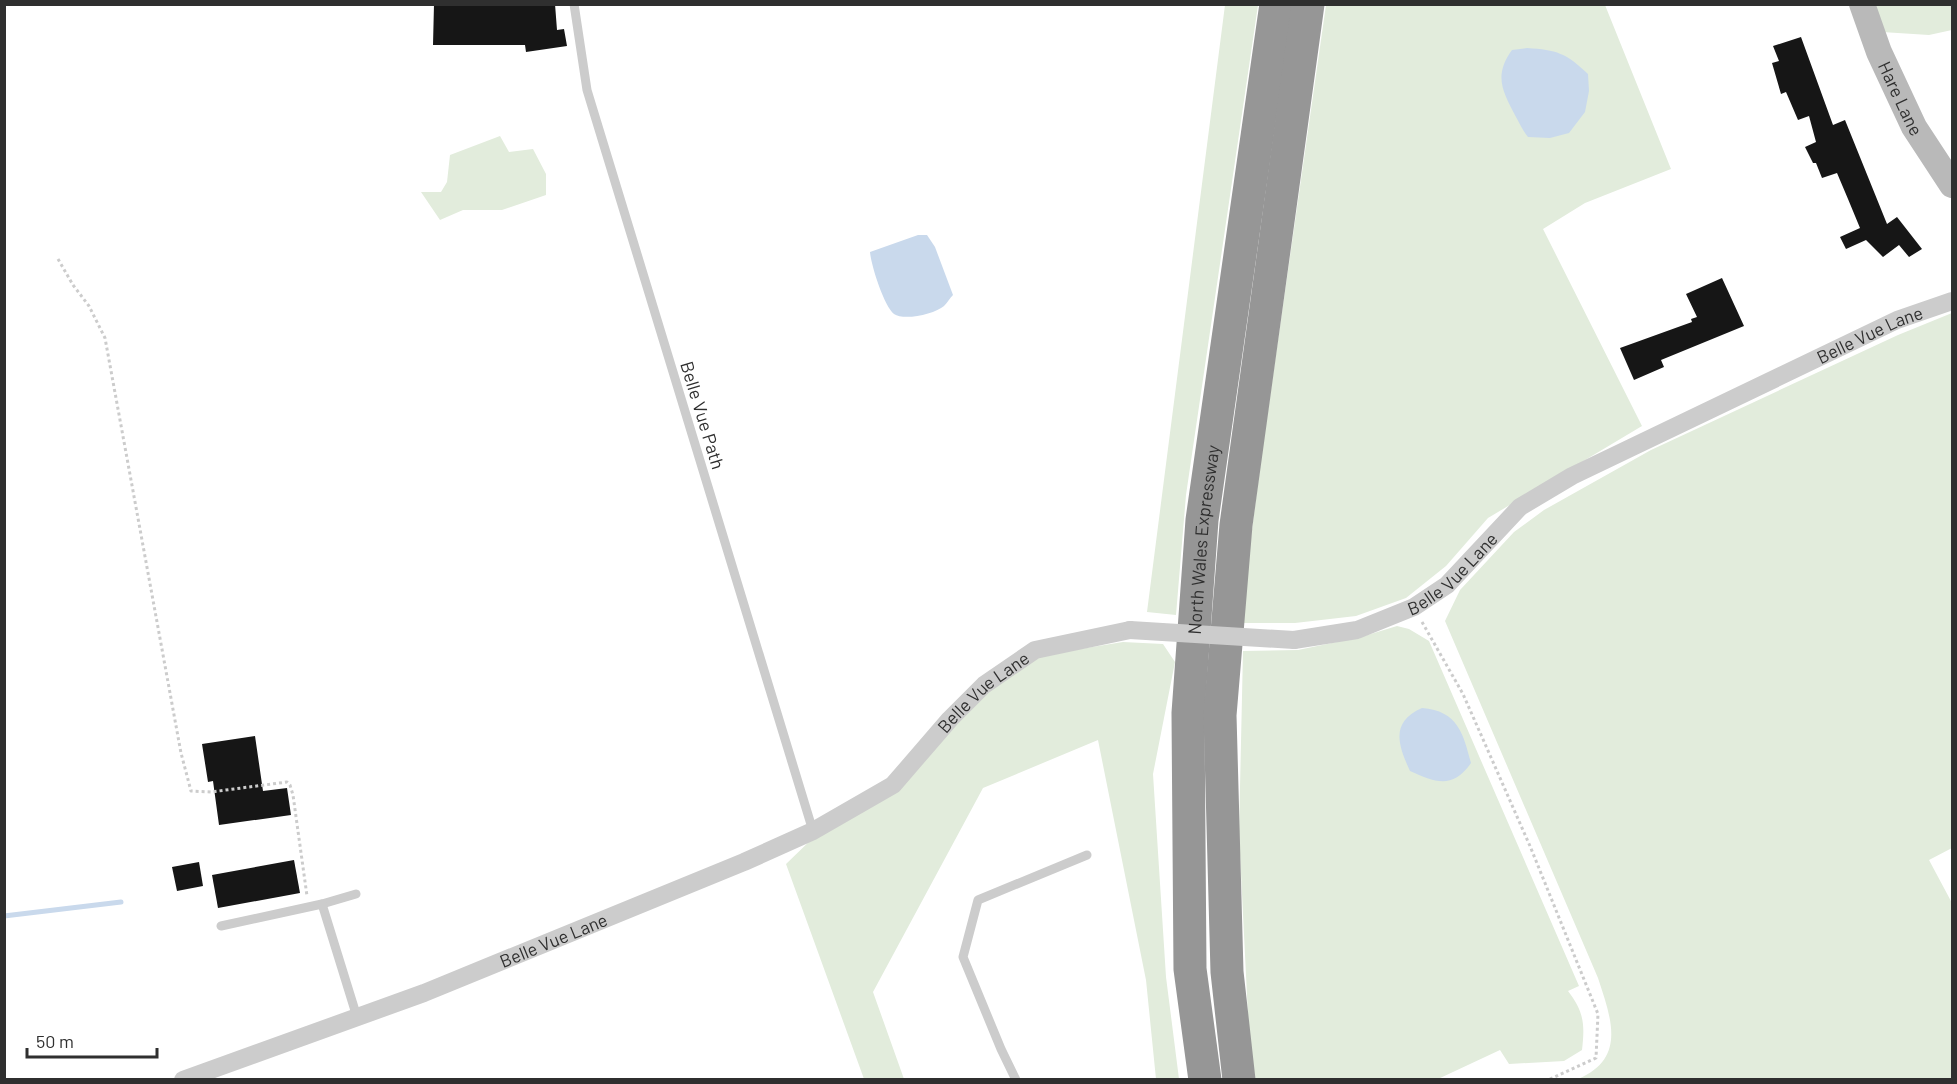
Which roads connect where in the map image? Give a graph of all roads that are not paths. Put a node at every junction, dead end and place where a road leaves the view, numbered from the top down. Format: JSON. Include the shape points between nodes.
{"nodes":[{"id":1,"x":574,"y":4,"type":"edge"},
{"id":2,"x":1276,"y":4,"type":"edge"},
{"id":3,"x":1308,"y":4,"type":"edge"},
{"id":4,"x":1862,"y":4,"type":"edge"},
{"id":5,"x":1953,"y":185,"type":"edge"},
{"id":6,"x":1953,"y":301,"type":"edge"},
{"id":7,"x":813,"y":831,"type":"junction"},
{"id":8,"x":1087,"y":855,"type":"dead end"},
{"id":9,"x":356,"y":894,"type":"dead end"},
{"id":10,"x":322,"y":904,"type":"junction"},
{"id":11,"x":221,"y":926,"type":"dead end"},
{"id":12,"x":1196,"y":1004,"type":"junction"},
{"id":13,"x":357,"y":1017,"type":"junction"},
{"id":14,"x":183,"y":1080,"type":"edge"},
{"id":15,"x":1016,"y":1080,"type":"edge"},
{"id":16,"x":1197,"y":1080,"type":"edge"},
{"id":17,"x":1205,"y":1080,"type":"edge"},
{"id":18,"x":1239,"y":1080,"type":"edge"}],
"edges":[{"from":1,"to":7,"type":"lane","name":"Belle Vue Path","via":[[587,90]]},
{"from":2,"to":12,"type":"highway","name":"North Wales Expressway","via":[[1202,520],[1188,712],[1190,969]]},
{"from":3,"to":18,"type":"highway","name":"North Wales Expressway","via":[[1236,525],[1220,715],[1227,972]]},
{"from":4,"to":5,"type":"street","name":"Hare Lane","via":[[1879,52],[1914,127]]},
{"from":6,"to":7,"type":"street","name":"Belle Vue Lane","bridge":true,"via":[[1897,320],[1572,476],[1520,507],[1447,585],[1414,607],[1358,630],[1294,640],[1130,630],[1035,650],[984,685],[893,785]]},
{"from":7,"to":13,"type":"street","name":"Belle Vue Lane","via":[[468,975]]},
{"from":8,"to":15,"type":"lane","via":[[978,900],[963,957]]},
{"from":9,"to":10,"type":"lane"},
{"from":10,"to":11,"type":"lane"},
{"from":10,"to":13,"type":"lane"},
{"from":12,"to":16,"type":"lane"},
{"from":12,"to":17,"type":"highway","name":"North Wales Expressway"},
{"from":13,"to":14,"type":"street","name":"Belle Vue Lane"}]}
